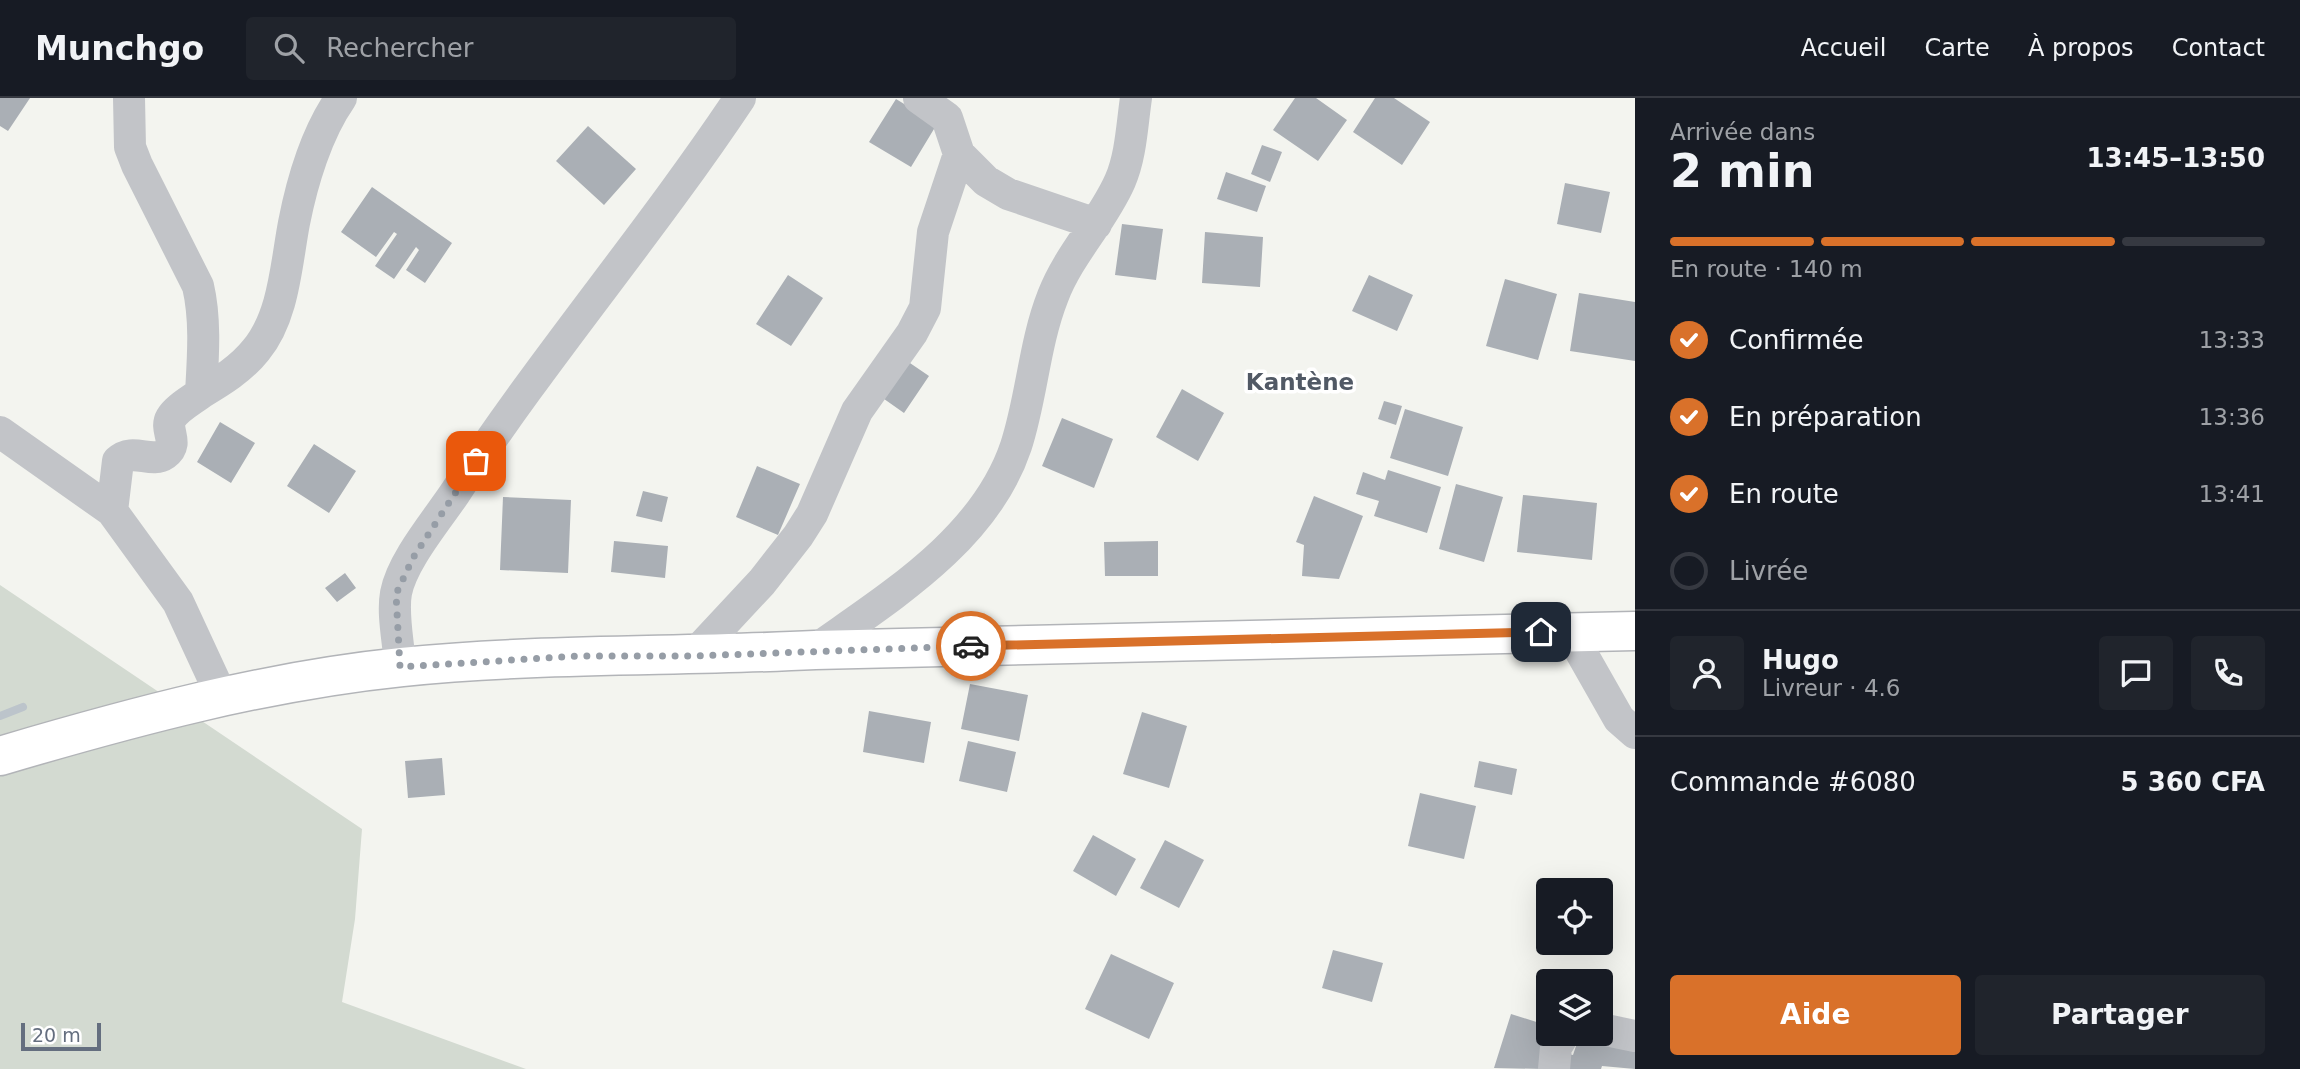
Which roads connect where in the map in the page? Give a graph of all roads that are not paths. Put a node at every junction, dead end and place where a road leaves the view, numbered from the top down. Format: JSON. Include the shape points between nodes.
{"nodes":[{"id":1,"x":129,"y":98,"type":"edge"},
{"id":2,"x":341,"y":98,"type":"edge"},
{"id":3,"x":740,"y":98,"type":"edge"},
{"id":4,"x":919,"y":98,"type":"edge"},
{"id":5,"x":1136,"y":98,"type":"edge"},
{"id":6,"x":959,"y":154,"type":"junction"},
{"id":7,"x":1096,"y":224,"type":"junction"},
{"id":8,"x":201,"y":393,"type":"junction"},
{"id":9,"x":0,"y":432,"type":"edge"},
{"id":10,"x":112,"y":511,"type":"junction"},
{"id":11,"x":1569,"y":631,"type":"junction"},
{"id":12,"x":1635,"y":631,"type":"edge"},
{"id":13,"x":815,"y":650,"type":"junction"},
{"id":14,"x":693,"y":656,"type":"junction"},
{"id":15,"x":400,"y":667,"type":"junction"},
{"id":16,"x":222,"y":697,"type":"junction"},
{"id":17,"x":1635,"y":733,"type":"edge"},
{"id":18,"x":0,"y":756,"type":"edge"},
{"id":19,"x":1613,"y":1032,"type":"edge"},
{"id":20,"x":1635,"y":1037,"type":"edge"},
{"id":21,"x":1557,"y":1046,"type":"edge"},
{"id":22,"x":1554,"y":1069,"type":"edge"}],
"edges":[{"from":1,"to":8,"type":"street","via":[[130,148],[136,165],[202,302]]},
{"from":2,"to":8,"type":"street","via":[[318,141],[301,196],[274,320],[246,362]]},
{"from":3,"to":15,"type":"street","via":[[559,344],[413,558],[396,594]]},
{"from":4,"to":6,"type":"street","via":[[947,118]]},
{"from":5,"to":7,"type":"street","via":[[1121,179]]},
{"from":6,"to":7,"type":"street","via":[[986,181],[1008,194]]},
{"from":6,"to":14,"type":"street","via":[[933,232],[925,308],[912,333],[857,411],[798,536]]},
{"from":7,"to":13,"type":"street","via":[[1054,293],[1019,436],[995,493],[979,516],[938,556]]},
{"from":8,"to":10,"type":"street","via":[[173,414],[169,428],[172,444],[167,452],[160,456],[130,454],[118,461]]},
{"from":9,"to":10,"type":"street"},
{"from":10,"to":16,"type":"street","via":[[178,602]]},
{"from":11,"to":12,"type":"highway"},
{"from":11,"to":13,"type":"highway"},
{"from":11,"to":17,"type":"street","via":[[1619,719]]},
{"from":13,"to":14,"type":"highway"},
{"from":14,"to":15,"type":"highway","via":[[578,656]]},
{"from":15,"to":16,"type":"highway"},
{"from":16,"to":18,"type":"highway","via":[[149,712]]},
{"from":19,"to":20,"type":"street"},
{"from":21,"to":22,"type":"street"}]}
